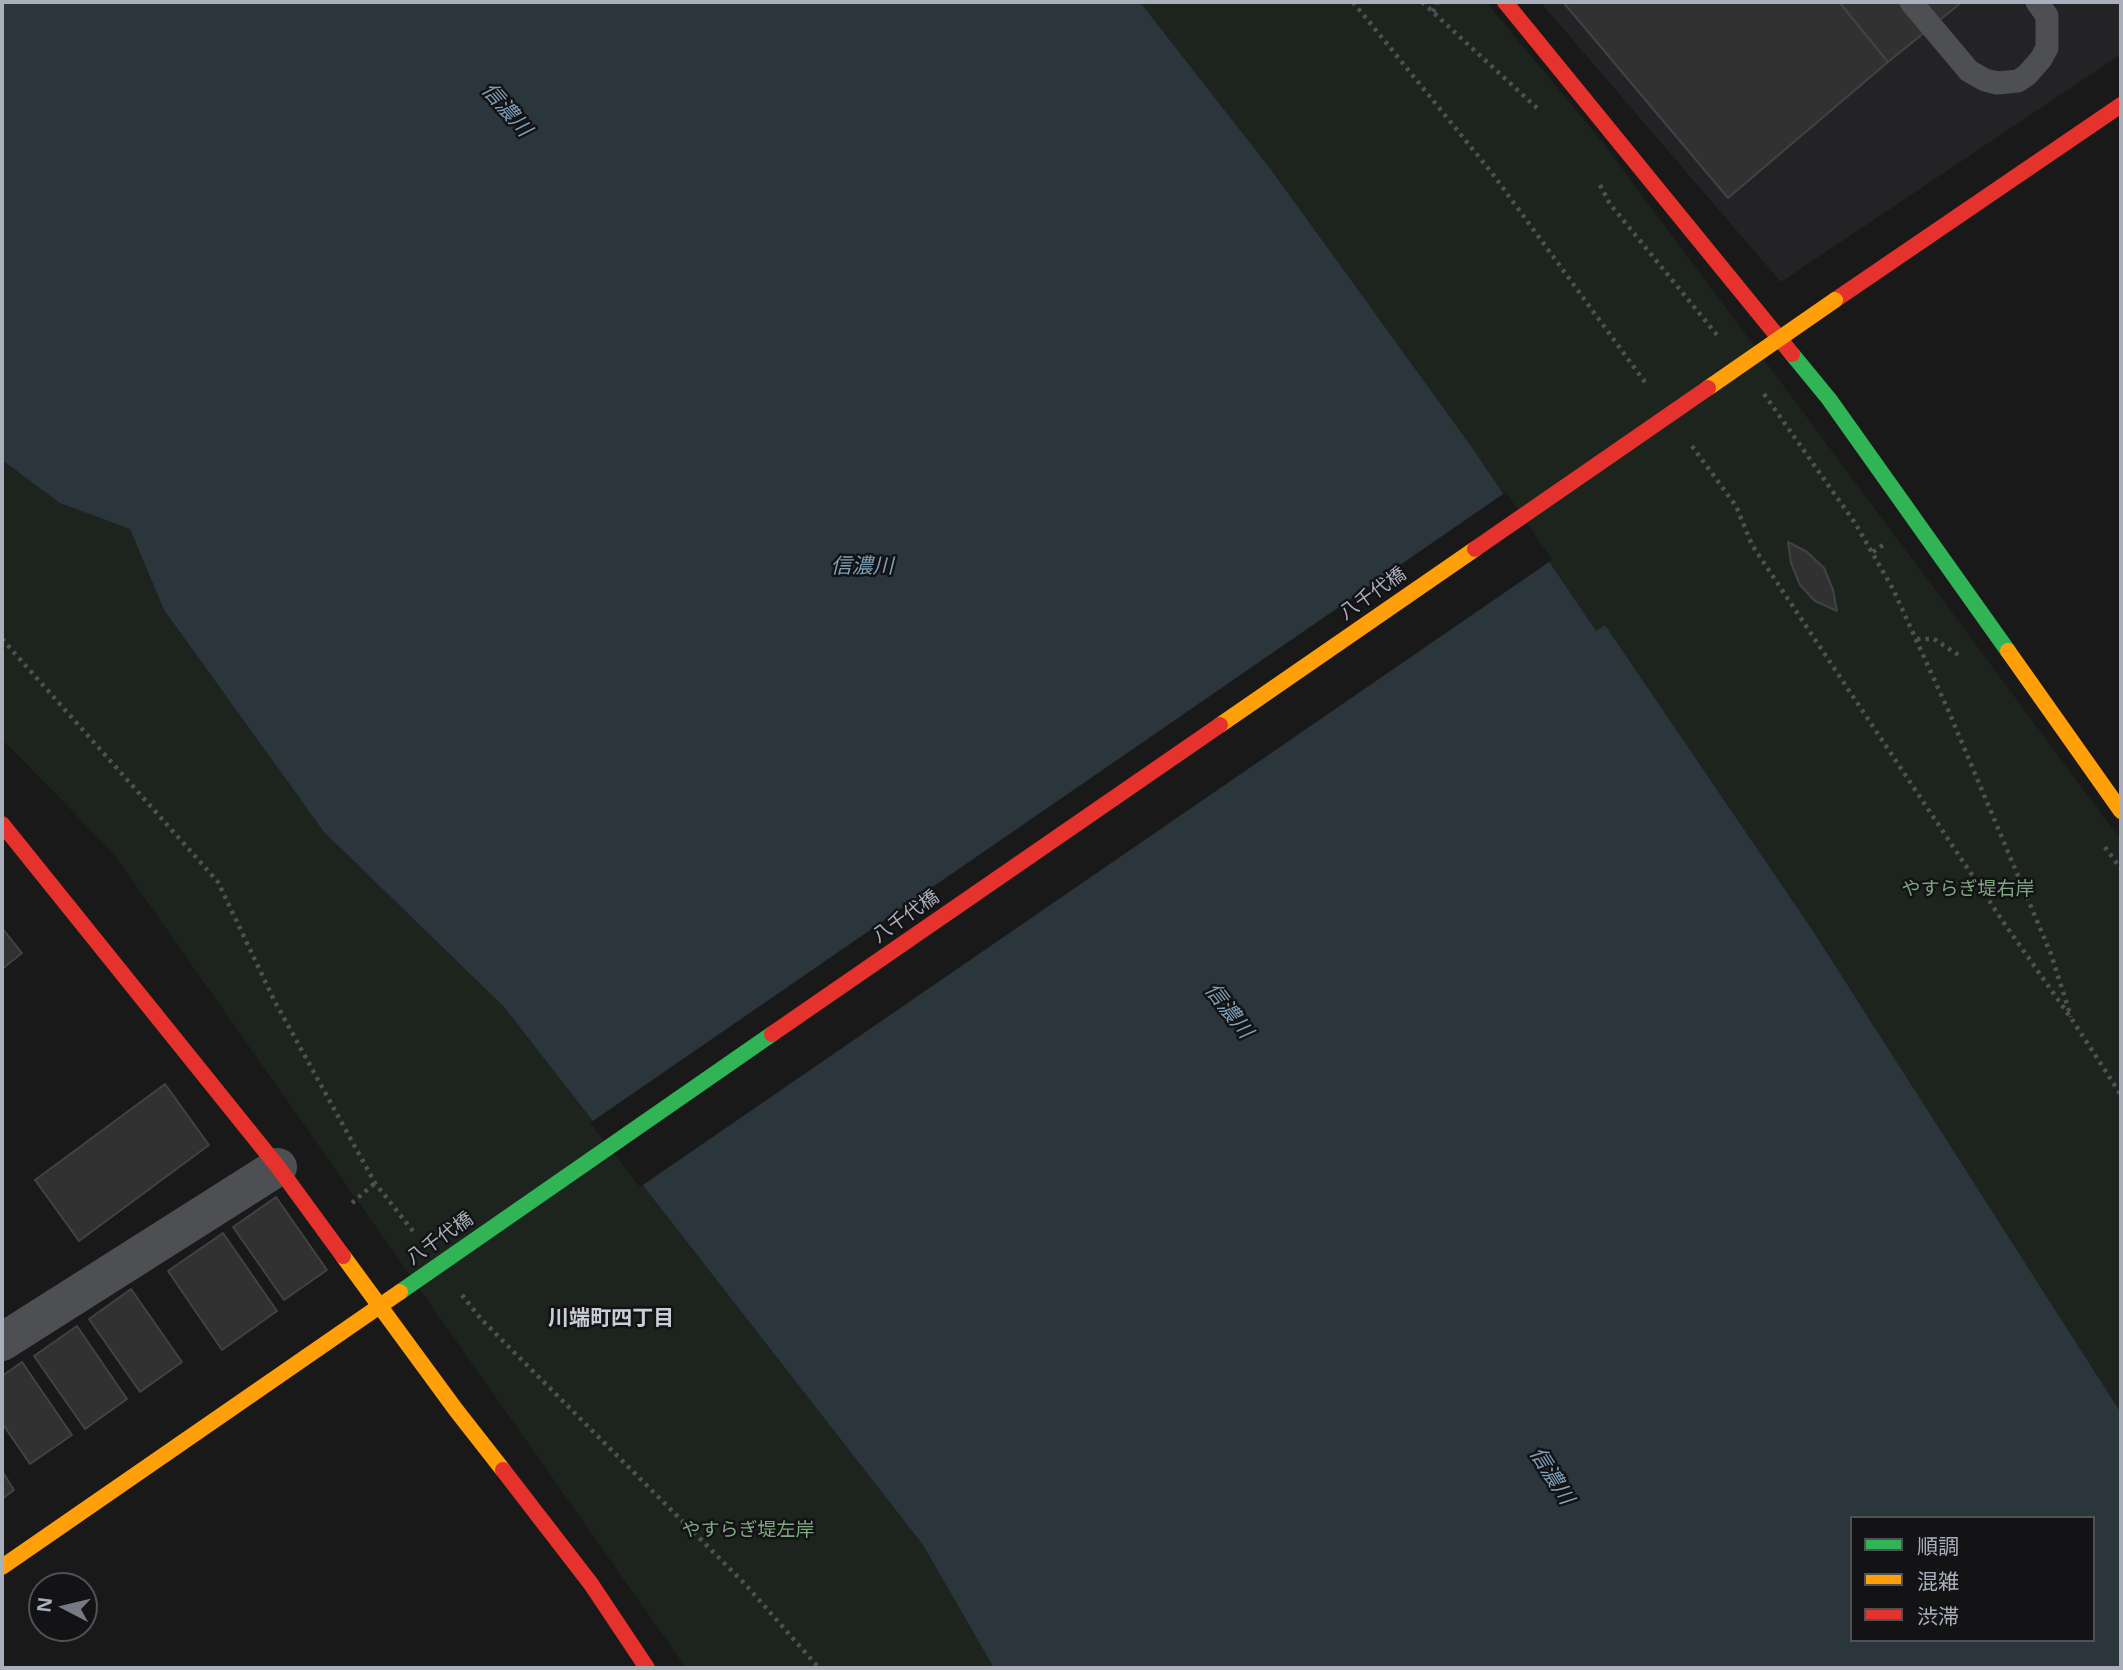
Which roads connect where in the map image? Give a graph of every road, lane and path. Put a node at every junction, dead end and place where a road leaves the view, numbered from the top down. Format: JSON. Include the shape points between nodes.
{"nodes":[{"id":1,"x":1353,"y":2,"type":"edge"},
{"id":2,"x":1422,"y":2,"type":"edge"},
{"id":3,"x":1436,"y":2,"type":"edge"},
{"id":4,"x":1505,"y":2,"type":"edge"},
{"id":5,"x":1911,"y":2,"type":"edge"},
{"id":6,"x":2038,"y":2,"type":"edge"},
{"id":7,"x":1433,"y":12,"type":"junction"},
{"id":8,"x":2121,"y":105,"type":"edge"},
{"id":9,"x":1546,"y":116,"type":"dead end"},
{"id":10,"x":1596,"y":176,"type":"dead end"},
{"id":11,"x":1725,"y":345,"type":"dead end"},
{"id":12,"x":1758,"y":386,"type":"dead end"},
{"id":13,"x":1654,"y":395,"type":"dead end"},
{"id":14,"x":1687,"y":439,"type":"dead end"},
{"id":15,"x":2,"y":639,"type":"edge"},
{"id":16,"x":2121,"y":811,"type":"edge"},
{"id":17,"x":2,"y":824,"type":"edge"},
{"id":18,"x":2073,"y":1021,"type":"junction"},
{"id":19,"x":2121,"y":1095,"type":"edge"},
{"id":20,"x":278,"y":1167,"type":"junction"},
{"id":21,"x":375,"y":1183,"type":"junction"},
{"id":22,"x":348,"y":1207,"type":"dead end"},
{"id":23,"x":424,"y":1245,"type":"dead end"},
{"id":24,"x":456,"y":1287,"type":"dead end"},
{"id":25,"x":2,"y":1342,"type":"edge"},
{"id":26,"x":2,"y":1567,"type":"edge"},
{"id":27,"x":647,"y":1668,"type":"edge"},
{"id":28,"x":819,"y":1668,"type":"edge"}],
"edges":[{"from":1,"to":13,"type":"path","via":[[1492,173]]},
{"from":2,"to":7,"type":"path"},
{"from":3,"to":7,"type":"path"},
{"from":4,"to":16,"type":"street","via":[[1829,399]]},
{"from":5,"to":6,"type":"lane","via":[[1969,71],[1997,83],[2027,75],[2047,48],[2047,16]]},
{"from":7,"to":9,"type":"path"},
{"from":8,"to":26,"type":"street","name":"八千代橋","bridge":true},
{"from":10,"to":11,"type":"path","via":[[1610,204]]},
{"from":12,"to":18,"type":"path","via":[[1855,523],[1893,589],[2051,954]]},
{"from":14,"to":18,"type":"path","via":[[1735,506],[1752,545],[1788,600]]},
{"from":15,"to":21,"type":"path","via":[[218,882],[274,1000]]},
{"from":17,"to":20,"type":"street"},
{"from":18,"to":19,"type":"path"},
{"from":20,"to":25,"type":"street"},
{"from":20,"to":27,"type":"street","via":[[456,1410],[591,1584]]},
{"from":21,"to":22,"type":"path"},
{"from":21,"to":23,"type":"path"},
{"from":24,"to":28,"type":"path","via":[[481,1318],[745,1584]]}]}
